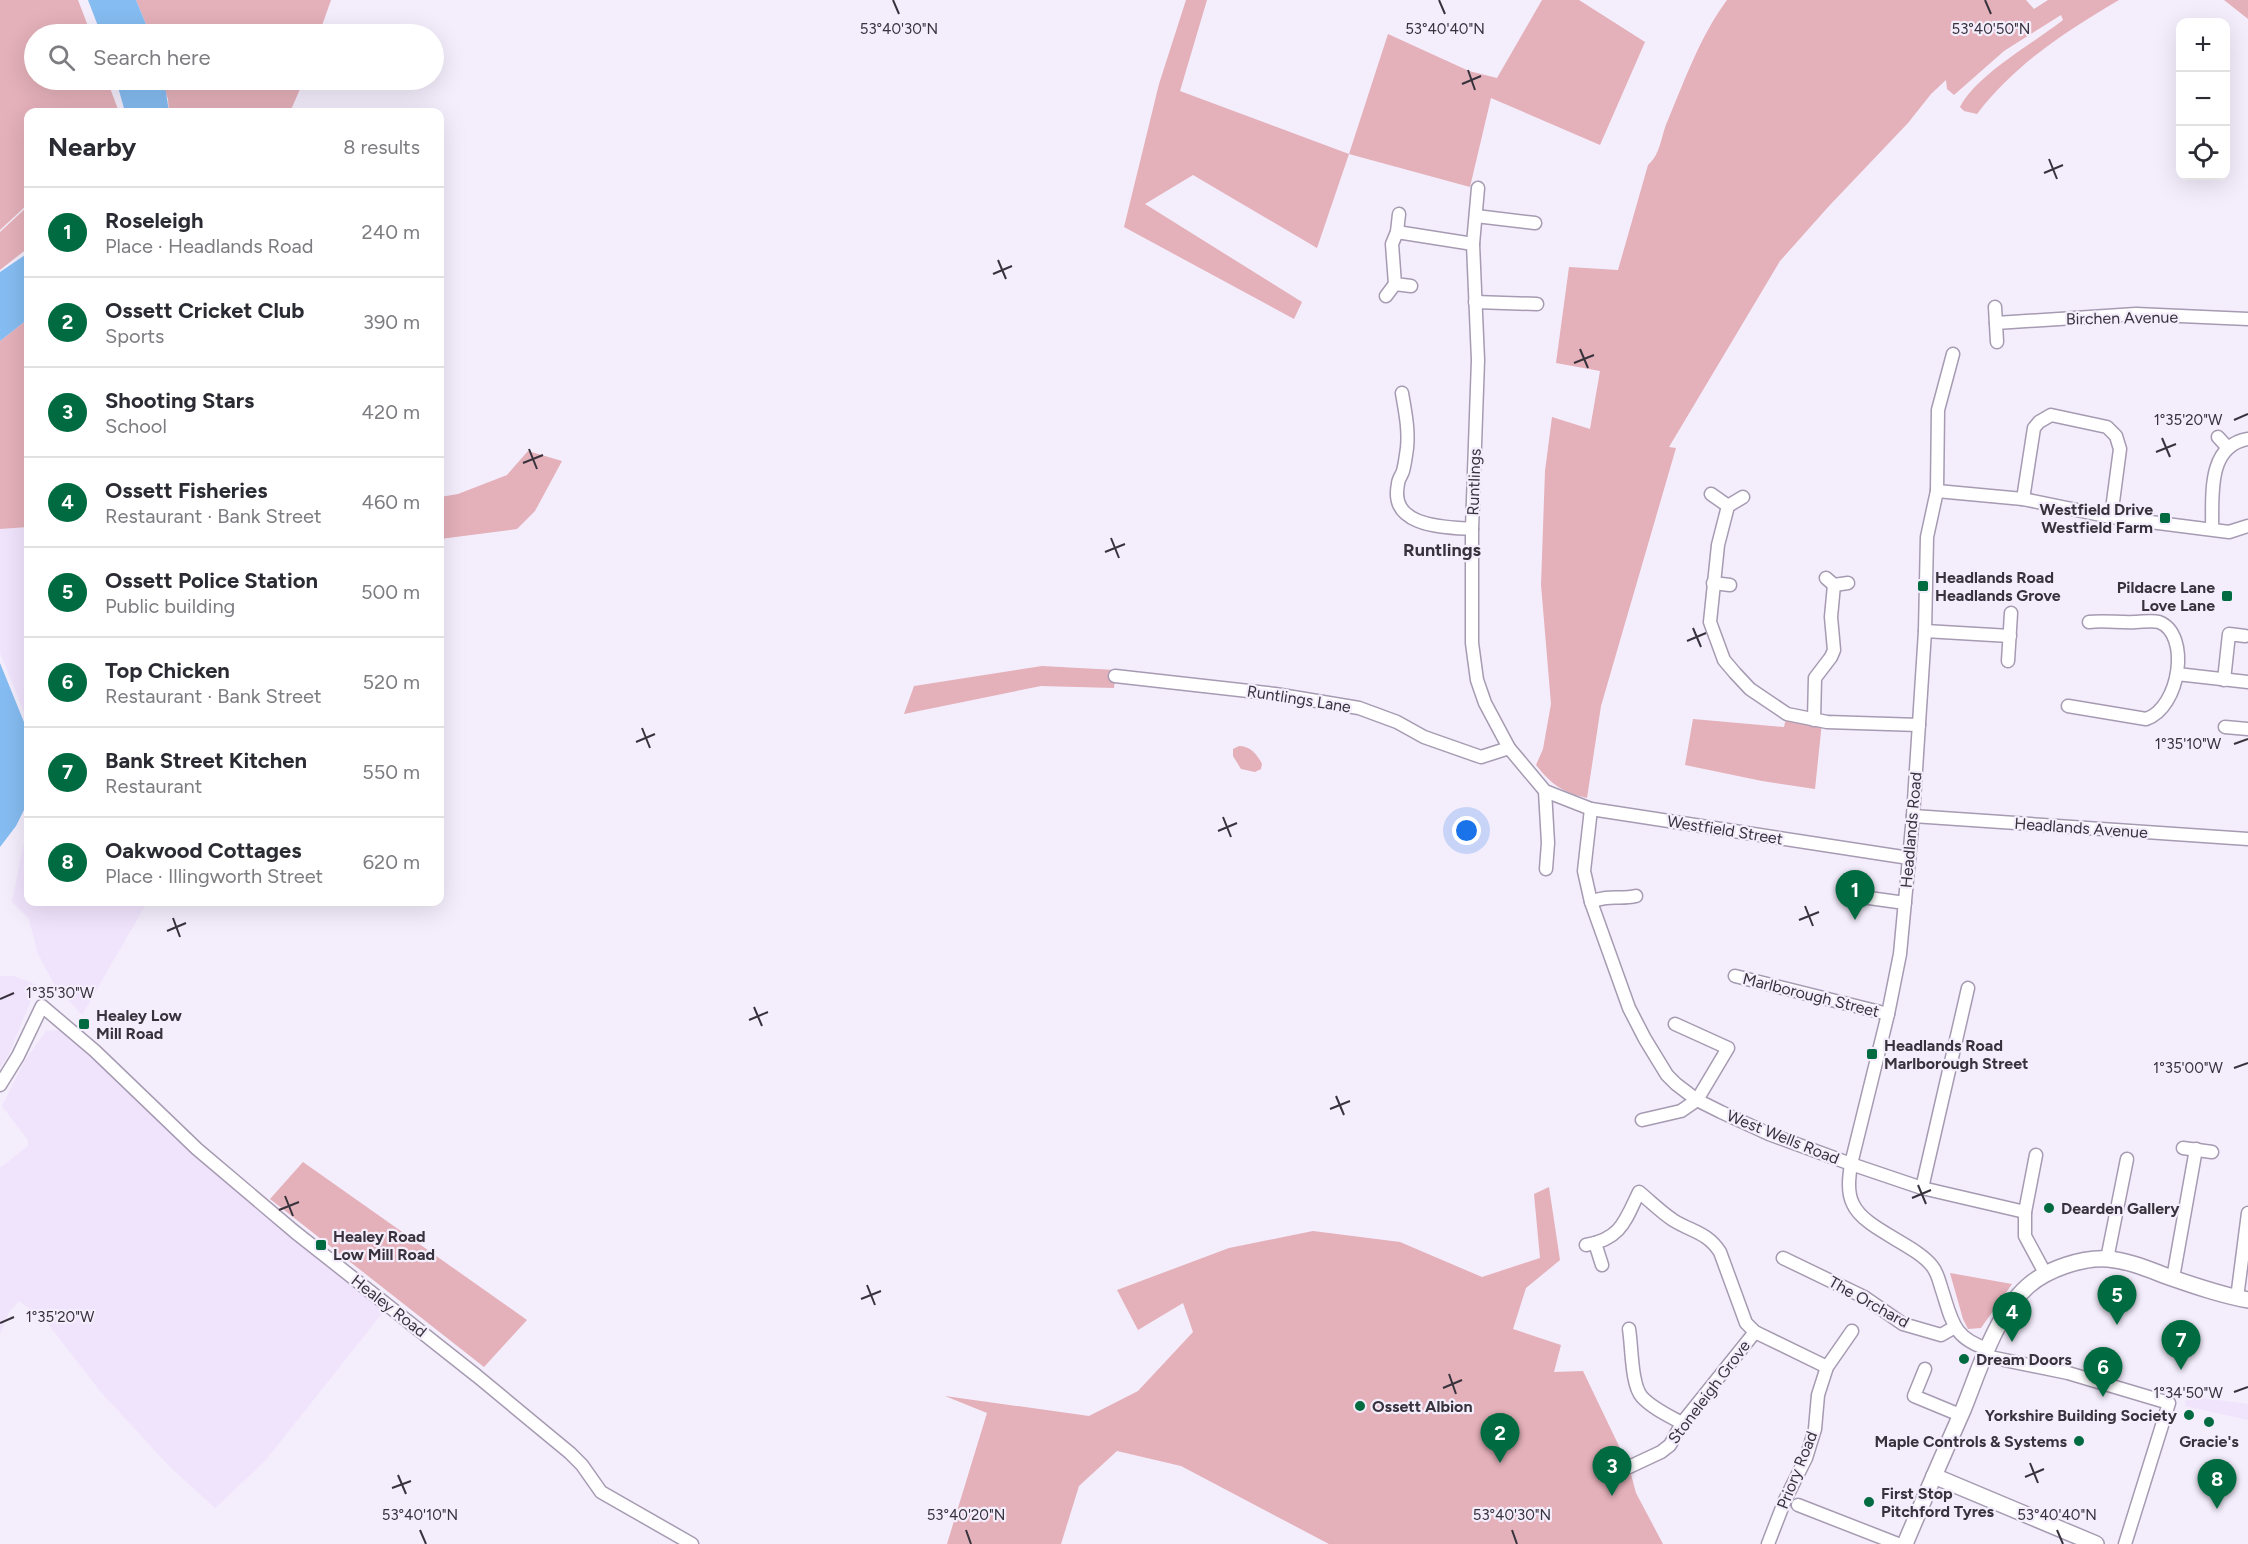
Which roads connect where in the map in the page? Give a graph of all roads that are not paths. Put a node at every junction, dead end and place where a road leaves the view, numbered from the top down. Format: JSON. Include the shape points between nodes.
{"nodes":[{"id":1,"x":1478,"y":188,"type":"dead end"},
{"id":2,"x":1399,"y":214,"type":"dead end"},
{"id":3,"x":1476,"y":216,"type":"junction"},
{"id":4,"x":1535,"y":223,"type":"dead end"},
{"id":5,"x":1397,"y":232,"type":"junction"},
{"id":6,"x":1473,"y":244,"type":"junction"},
{"id":7,"x":1395,"y":284,"type":"junction"},
{"id":8,"x":1411,"y":286,"type":"dead end"},
{"id":9,"x":1386,"y":297,"type":"dead end"},
{"id":10,"x":1475,"y":302,"type":"junction"},
{"id":11,"x":1537,"y":304,"type":"dead end"},
{"id":12,"x":1995,"y":307,"type":"dead end"},
{"id":13,"x":2248,"y":319,"type":"edge"},
{"id":14,"x":1996,"y":323,"type":"junction"},
{"id":15,"x":1997,"y":342,"type":"dead end"},
{"id":16,"x":1953,"y":354,"type":"dead end"},
{"id":17,"x":1401,"y":393,"type":"dead end"},
{"id":18,"x":2218,"y":437,"type":"dead end"},
{"id":19,"x":2248,"y":439,"type":"edge"},
{"id":20,"x":2228,"y":448,"type":"junction"},
{"id":21,"x":1937,"y":491,"type":"junction"},
{"id":22,"x":1711,"y":494,"type":"dead end"},
{"id":23,"x":1743,"y":497,"type":"dead end"},
{"id":24,"x":2023,"y":499,"type":"junction"},
{"id":25,"x":1728,"y":506,"type":"junction"},
{"id":26,"x":2111,"y":517,"type":"junction"},
{"id":27,"x":2248,"y":526,"type":"edge"},
{"id":28,"x":1472,"y":529,"type":"junction"},
{"id":29,"x":2212,"y":530,"type":"junction"},
{"id":30,"x":1713,"y":583,"type":"junction"},
{"id":31,"x":1848,"y":584,"type":"dead end"},
{"id":32,"x":1730,"y":585,"type":"dead end"},
{"id":33,"x":2011,"y":613,"type":"dead end"},
{"id":34,"x":2089,"y":622,"type":"dead end"},
{"id":35,"x":1924,"y":631,"type":"junction"},
{"id":36,"x":2010,"y":636,"type":"junction"},
{"id":37,"x":2245,"y":636,"type":"dead end"},
{"id":38,"x":2008,"y":661,"type":"dead end"},
{"id":39,"x":2177,"y":674,"type":"junction"},
{"id":40,"x":1115,"y":676,"type":"dead end"},
{"id":41,"x":2224,"y":680,"type":"junction"},
{"id":42,"x":2248,"y":682,"type":"edge"},
{"id":43,"x":2068,"y":706,"type":"dead end"},
{"id":44,"x":1814,"y":720,"type":"junction"},
{"id":45,"x":1919,"y":725,"type":"junction"},
{"id":46,"x":2225,"y":727,"type":"dead end"},
{"id":47,"x":2248,"y":729,"type":"edge"},
{"id":48,"x":1509,"y":748,"type":"junction"},
{"id":49,"x":1545,"y":791,"type":"junction"},
{"id":50,"x":1591,"y":809,"type":"junction"},
{"id":51,"x":1913,"y":816,"type":"junction"},
{"id":52,"x":2248,"y":839,"type":"edge"},
{"id":53,"x":1909,"y":858,"type":"junction"},
{"id":54,"x":1546,"y":869,"type":"dead end"},
{"id":55,"x":1636,"y":896,"type":"dead end"},
{"id":56,"x":1862,"y":897,"type":"dead end"},
{"id":57,"x":1591,"y":902,"type":"junction"},
{"id":58,"x":1905,"y":903,"type":"junction"},
{"id":59,"x":1735,"y":976,"type":"dead end"},
{"id":60,"x":1968,"y":988,"type":"dead end"},
{"id":61,"x":1888,"y":1014,"type":"junction"},
{"id":62,"x":1675,"y":1024,"type":"dead end"},
{"id":63,"x":0,"y":1085,"type":"edge"},
{"id":64,"x":1697,"y":1100,"type":"junction"},
{"id":65,"x":1642,"y":1120,"type":"dead end"},
{"id":66,"x":2183,"y":1148,"type":"dead end"},
{"id":67,"x":2196,"y":1149,"type":"junction"},
{"id":68,"x":2212,"y":1152,"type":"dead end"},
{"id":69,"x":2036,"y":1155,"type":"dead end"},
{"id":70,"x":2127,"y":1159,"type":"dead end"},
{"id":71,"x":1851,"y":1164,"type":"junction"},
{"id":72,"x":1922,"y":1188,"type":"junction"},
{"id":73,"x":2025,"y":1212,"type":"junction"},
{"id":74,"x":2248,"y":1213,"type":"edge"},
{"id":75,"x":2246,"y":1247,"type":"edge"},
{"id":76,"x":1783,"y":1258,"type":"dead end"},
{"id":77,"x":2107,"y":1259,"type":"junction"},
{"id":78,"x":1602,"y":1265,"type":"dead end"},
{"id":79,"x":2045,"y":1273,"type":"junction"},
{"id":80,"x":2173,"y":1278,"type":"junction"},
{"id":81,"x":2243,"y":1299,"type":"edge"},
{"id":82,"x":1955,"y":1328,"type":"junction"},
{"id":83,"x":1629,"y":1329,"type":"dead end"},
{"id":84,"x":1852,"y":1330,"type":"dead end"},
{"id":85,"x":1755,"y":1332,"type":"junction"},
{"id":86,"x":1986,"y":1353,"type":"junction"},
{"id":87,"x":1827,"y":1367,"type":"junction"},
{"id":88,"x":1925,"y":1369,"type":"dead end"},
{"id":89,"x":1960,"y":1415,"type":"junction"},
{"id":90,"x":1682,"y":1423,"type":"junction"},
{"id":91,"x":1629,"y":1467,"type":"dead end"},
{"id":92,"x":1934,"y":1476,"type":"junction"},
{"id":93,"x":1798,"y":1505,"type":"dead end"},
{"id":94,"x":692,"y":1544,"type":"edge"},
{"id":95,"x":1768,"y":1544,"type":"edge"},
{"id":96,"x":1898,"y":1544,"type":"edge"},
{"id":97,"x":1905,"y":1544,"type":"edge"},
{"id":98,"x":2096,"y":1544,"type":"edge"},
{"id":99,"x":2125,"y":1544,"type":"edge"}],
"edges":[{"from":1,"to":3,"type":"street","name":"Runtlings"},
{"from":2,"to":5,"type":"street"},
{"from":3,"to":4,"type":"street"},
{"from":3,"to":6,"type":"street","name":"Runtlings"},
{"from":5,"to":6,"type":"street"},
{"from":5,"to":7,"type":"street","via":[[1392,244]]},
{"from":6,"to":10,"type":"street","name":"Runtlings"},
{"from":7,"to":8,"type":"street"},
{"from":7,"to":9,"type":"street"},
{"from":10,"to":11,"type":"street"},
{"from":10,"to":28,"type":"street","name":"Runtlings","via":[[1478,360]]},
{"from":12,"to":14,"type":"street"},
{"from":13,"to":14,"type":"street","name":"Birchen Avenue","via":[[2136,314]]},
{"from":14,"to":15,"type":"street"},
{"from":16,"to":21,"type":"street","name":"Headlands Road","via":[[1938,410]]},
{"from":17,"to":28,"type":"street","via":[[1407,420],[1407,447],[1398,483],[1402,510],[1430,525]]},
{"from":18,"to":20,"type":"street"},
{"from":19,"to":20,"type":"street"},
{"from":20,"to":29,"type":"street","via":[[2215,470]]},
{"from":21,"to":24,"type":"street"},
{"from":21,"to":35,"type":"street","name":"Headlands Road","via":[[1927,537]]},
{"from":22,"to":25,"type":"street"},
{"from":23,"to":25,"type":"street"},
{"from":24,"to":26,"type":"street"},
{"from":24,"to":26,"type":"street","via":[[2034,428],[2051,415],[2107,427],[2116,436],[2120,449]]},
{"from":25,"to":30,"type":"street"},
{"from":26,"to":29,"type":"street"},
{"from":27,"to":29,"type":"street","via":[[2229,532]]},
{"from":28,"to":48,"type":"street","name":"Runtlings","via":[[1472,643],[1477,680]]},
{"from":30,"to":32,"type":"street"},
{"from":30,"to":44,"type":"street","via":[[1710,622],[1724,660],[1750,689],[1769,703],[1787,714]]},
{"from":31,"to":44,"type":"street","via":[[1830,581],[1834,650],[1815,678]]},
{"from":33,"to":36,"type":"street"},
{"from":34,"to":39,"type":"street","via":[[2103,615],[2134,622],[2158,622],[2172,635]]},
{"from":35,"to":36,"type":"street"},
{"from":35,"to":45,"type":"street","name":"Headlands Road"},
{"from":36,"to":38,"type":"street"},
{"from":37,"to":41,"type":"street","via":[[2229,634]]},
{"from":39,"to":41,"type":"street"},
{"from":39,"to":43,"type":"street","via":[[2170,699],[2155,716],[2146,719],[2122,714],[2092,717]]},
{"from":40,"to":48,"type":"street","name":"Runtlings Lane","via":[[1359,708],[1481,757]]},
{"from":41,"to":42,"type":"street"},
{"from":44,"to":45,"type":"street"},
{"from":45,"to":51,"type":"street","name":"Headlands Road"},
{"from":46,"to":47,"type":"street"},
{"from":48,"to":49,"type":"street","name":"Runtlings"},
{"from":49,"to":50,"type":"street","name":"Westfield Street"},
{"from":49,"to":54,"type":"street"},
{"from":50,"to":53,"type":"street","name":"Westfield Street"},
{"from":50,"to":57,"type":"street","name":"West Wells Road","via":[[1584,871]]},
{"from":51,"to":52,"type":"street","name":"Headlands Avenue"},
{"from":51,"to":53,"type":"street","name":"Headlands Road"},
{"from":53,"to":58,"type":"street","name":"Headlands Road"},
{"from":55,"to":57,"type":"street"},
{"from":56,"to":58,"type":"street"},
{"from":57,"to":64,"type":"street","name":"West Wells Road","via":[[1645,1040],[1667,1075]]},
{"from":58,"to":61,"type":"street","name":"Headlands Road"},
{"from":59,"to":61,"type":"street","name":"Marlborough Street"},
{"from":60,"to":72,"type":"street"},
{"from":61,"to":71,"type":"street","name":"Headlands Road"},
{"from":62,"to":64,"type":"street","via":[[1728,1048]]},
{"from":63,"to":94,"type":"street","name":"Healey Road","via":[[42,1006],[197,1149],[295,1232],[570,1452],[601,1491]]},
{"from":64,"to":65,"type":"street","via":[[1681,1111]]},
{"from":64,"to":71,"type":"street","name":"West Wells Road","via":[[1770,1134]]},
{"from":66,"to":67,"type":"street"},
{"from":67,"to":68,"type":"street"},
{"from":67,"to":80,"type":"street"},
{"from":69,"to":73,"type":"street"},
{"from":70,"to":77,"type":"street"},
{"from":71,"to":72,"type":"street"},
{"from":71,"to":82,"type":"street","name":"West Wells Road","via":[[1849,1185],[1853,1205],[1862,1216],[1933,1266]]},
{"from":72,"to":73,"type":"street"},
{"from":73,"to":79,"type":"street","via":[[2025,1236]]},
{"from":74,"to":75,"type":"street"},
{"from":75,"to":81,"type":"street"},
{"from":76,"to":82,"type":"street","name":"The Orchard","via":[[1864,1297],[1903,1324],[1941,1335]]},
{"from":77,"to":79,"type":"street"},
{"from":77,"to":80,"type":"street"},
{"from":78,"to":85,"type":"street","via":[[1591,1244],[1620,1230],[1639,1192],[1674,1220],[1715,1244],[1746,1323]]},
{"from":79,"to":86,"type":"street","via":[[2011,1305]]},
{"from":80,"to":81,"type":"street"},
{"from":82,"to":86,"type":"street"},
{"from":83,"to":90,"type":"street","via":[[1637,1350],[1635,1383],[1639,1392]]},
{"from":84,"to":87,"type":"street","name":"Priory Road"},
{"from":85,"to":87,"type":"street"},
{"from":85,"to":90,"type":"street","name":"Stoneleigh Grove"},
{"from":86,"to":89,"type":"street"},
{"from":86,"to":99,"type":"street","via":[[2169,1403]]},
{"from":87,"to":95,"type":"street","name":"Priory Road","via":[[1806,1458]]},
{"from":88,"to":89,"type":"street","via":[[1914,1396]]},
{"from":89,"to":92,"type":"street"},
{"from":90,"to":91,"type":"street","name":"Stoneleigh Grove","via":[[1670,1445]]},
{"from":92,"to":97,"type":"street"},
{"from":92,"to":98,"type":"street"},
{"from":93,"to":96,"type":"street"}]}
